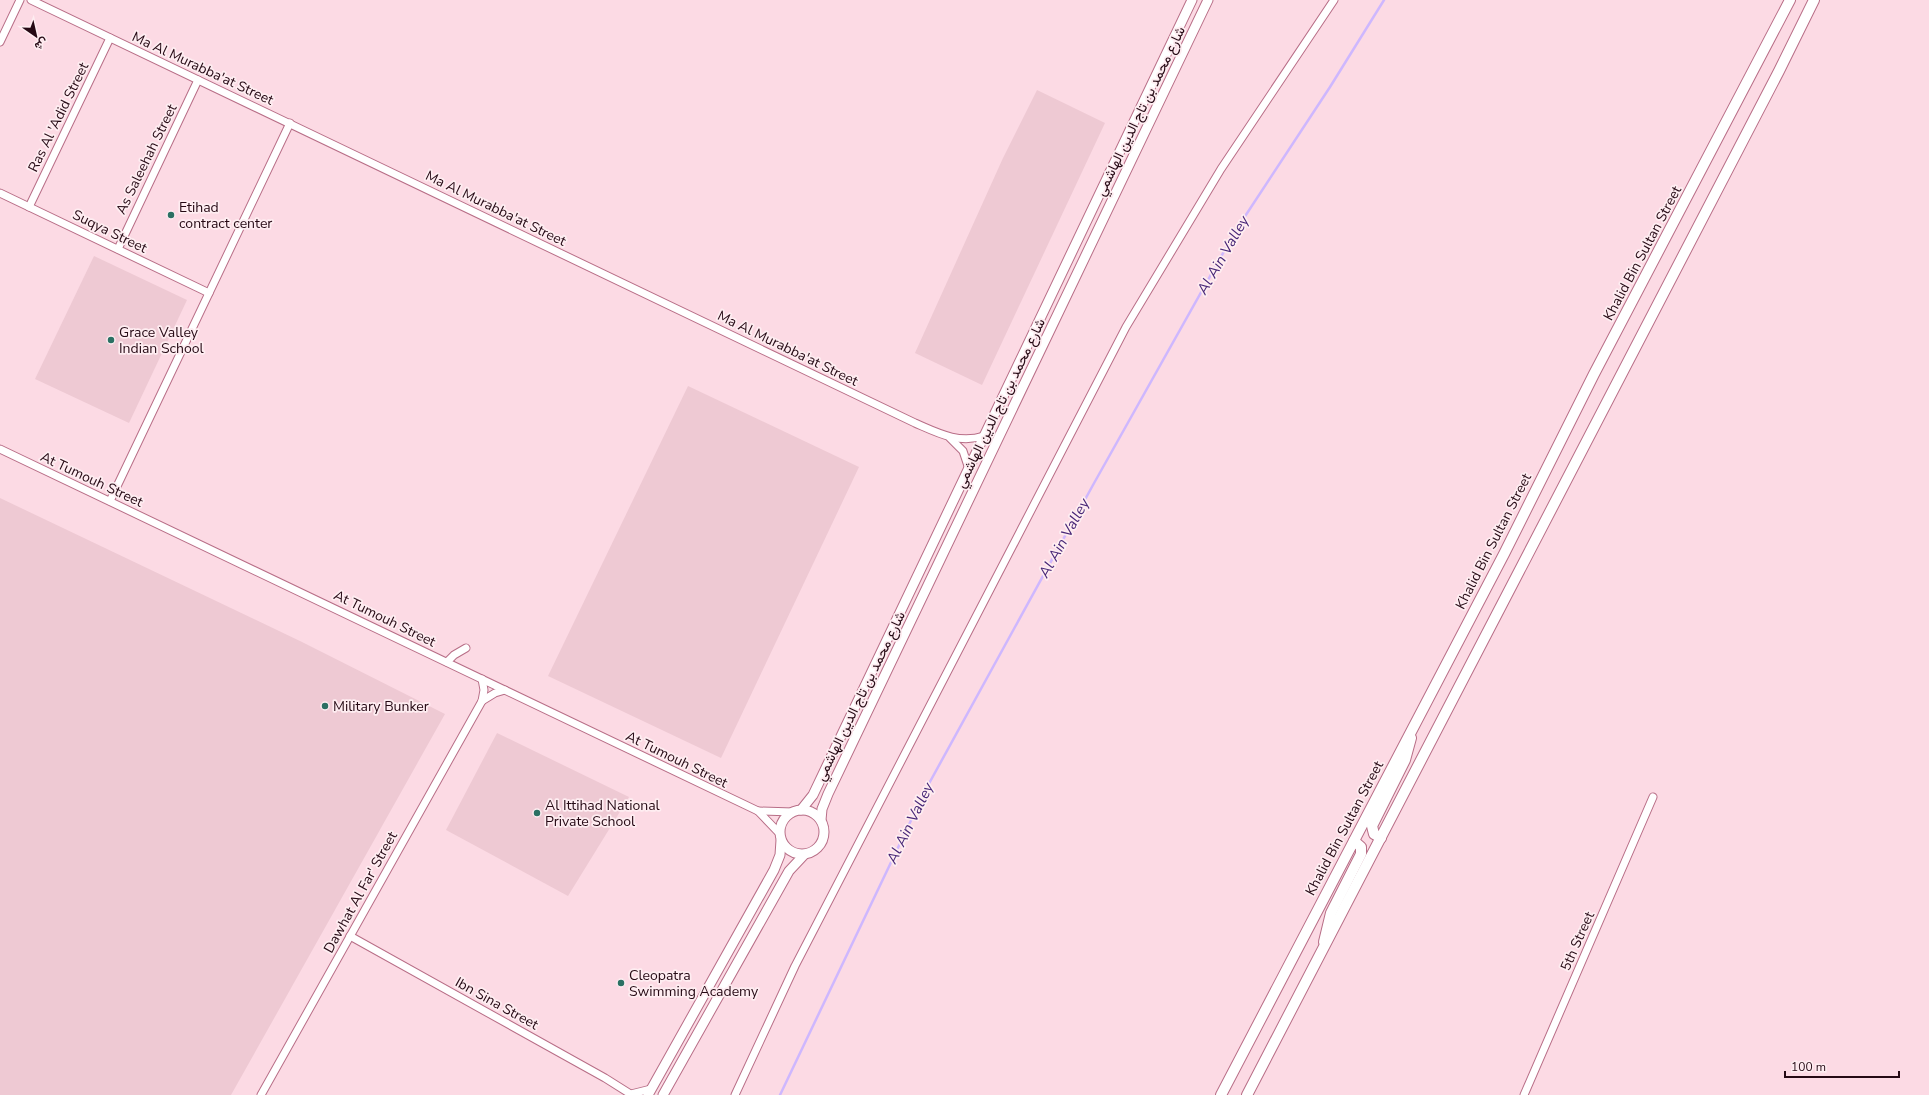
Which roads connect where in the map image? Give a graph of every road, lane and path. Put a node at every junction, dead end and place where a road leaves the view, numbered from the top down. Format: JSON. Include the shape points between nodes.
{"nodes":[{"id":1,"x":20,"y":0,"type":"edge"},
{"id":2,"x":31,"y":0,"type":"edge"},
{"id":3,"x":1192,"y":0,"type":"edge"},
{"id":4,"x":1208,"y":0,"type":"edge"},
{"id":5,"x":1334,"y":0,"type":"edge"},
{"id":6,"x":1784,"y":0,"type":"edge"},
{"id":7,"x":1790,"y":0,"type":"edge"},
{"id":8,"x":1814,"y":0,"type":"edge"},
{"id":9,"x":1818,"y":0,"type":"edge"},
{"id":10,"x":110,"y":38,"type":"junction"},
{"id":11,"x":0,"y":42,"type":"edge"},
{"id":12,"x":1767,"y":45,"type":"junction"},
{"id":13,"x":1779,"y":71,"type":"junction"},
{"id":14,"x":198,"y":80,"type":"junction"},
{"id":15,"x":290,"y":124,"type":"junction"},
{"id":16,"x":0,"y":194,"type":"edge"},
{"id":17,"x":29,"y":207,"type":"junction"},
{"id":18,"x":118,"y":249,"type":"junction"},
{"id":19,"x":209,"y":293,"type":"junction"},
{"id":20,"x":984,"y":436,"type":"junction"},
{"id":21,"x":950,"y":438,"type":"junction"},
{"id":22,"x":0,"y":449,"type":"edge"},
{"id":23,"x":969,"y":469,"type":"junction"},
{"id":24,"x":110,"y":502,"type":"junction"},
{"id":25,"x":466,"y":648,"type":"dead end"},
{"id":26,"x":447,"y":662,"type":"junction"},
{"id":27,"x":482,"y":679,"type":"junction"},
{"id":28,"x":505,"y":690,"type":"junction"},
{"id":29,"x":482,"y":701,"type":"junction"},
{"id":30,"x":1411,"y":730,"type":"junction"},
{"id":31,"x":1653,"y":797,"type":"dead end"},
{"id":32,"x":758,"y":811,"type":"junction"},
{"id":33,"x":797,"y":811,"type":"junction"},
{"id":34,"x":821,"y":820,"type":"junction"},
{"id":35,"x":780,"y":837,"type":"junction"},
{"id":36,"x":1381,"y":838,"type":"junction"},
{"id":37,"x":1354,"y":841,"type":"junction"},
{"id":38,"x":804,"y":855,"type":"junction"},
{"id":39,"x":350,"y":936,"type":"junction"},
{"id":40,"x":1324,"y":950,"type":"junction"},
{"id":41,"x":649,"y":1092,"type":"edge"},
{"id":42,"x":261,"y":1095,"type":"edge"},
{"id":43,"x":631,"y":1095,"type":"edge"},
{"id":44,"x":663,"y":1095,"type":"edge"},
{"id":45,"x":735,"y":1095,"type":"edge"},
{"id":46,"x":1221,"y":1095,"type":"edge"},
{"id":47,"x":1247,"y":1095,"type":"edge"},
{"id":48,"x":1524,"y":1095,"type":"edge"}],
"edges":[{"from":1,"to":11,"type":"street"},
{"from":2,"to":10,"type":"street","name":"Ma Al Murabba'at Street"},
{"from":3,"to":20,"type":"street","name":"شارع محمد بن تاج الدين الهاشمي"},
{"from":4,"to":34,"type":"street","name":"شارع محمد بن تاج الدين الهاشمي","via":[[828,794]]},
{"from":5,"to":45,"type":"street","via":[[1221,169],[1126,326],[795,966]]},
{"from":6,"to":12,"type":"main road","via":[[1768,31]]},
{"from":7,"to":12,"type":"main road","name":"Khalid Bin Sultan Street"},
{"from":8,"to":13,"type":"main road"},
{"from":9,"to":13,"type":"main road"},
{"from":10,"to":14,"type":"street","name":"Ma Al Murabba'at Street"},
{"from":10,"to":17,"type":"street","name":"Ras Al 'Adid Street"},
{"from":12,"to":30,"type":"main road","name":"Khalid Bin Sultan Street"},
{"from":13,"to":36,"type":"main road"},
{"from":14,"to":15,"type":"street","name":"Ma Al Murabba'at Street"},
{"from":14,"to":18,"type":"street","name":"As Saleehah Street"},
{"from":15,"to":19,"type":"street"},
{"from":15,"to":21,"type":"street","name":"Ma Al Murabba'at Street"},
{"from":16,"to":17,"type":"street","name":"Suqya Street"},
{"from":17,"to":18,"type":"street","name":"Suqya Street"},
{"from":18,"to":19,"type":"street","name":"Suqya Street"},
{"from":19,"to":24,"type":"street"},
{"from":20,"to":21,"type":"street","name":"Ma Al Murabba'at Street","via":[[971,439]]},
{"from":20,"to":23,"type":"street","name":"شارع محمد بن تاج الدين الهاشمي"},
{"from":21,"to":23,"type":"street","name":"Ma Al Murabba'at Street","via":[[963,451]]},
{"from":22,"to":24,"type":"street","name":"At Tumouh Street"},
{"from":23,"to":33,"type":"street","name":"شارع محمد بن تاج الدين الهاشمي","via":[[813,795]]},
{"from":24,"to":26,"type":"street","name":"At Tumouh Street"},
{"from":25,"to":26,"type":"street"},
{"from":26,"to":27,"type":"street","name":"At Tumouh Street"},
{"from":27,"to":28,"type":"street","name":"At Tumouh Street"},
{"from":27,"to":29,"type":"street","name":"Dawhat Al Far' Street"},
{"from":28,"to":29,"type":"street"},
{"from":28,"to":32,"type":"street","name":"At Tumouh Street"},
{"from":29,"to":39,"type":"street","name":"Dawhat Al Far' Street"},
{"from":30,"to":36,"type":"main road","via":[[1408,753],[1372,826],[1374,834]]},
{"from":30,"to":37,"type":"main road","name":"Khalid Bin Sultan Street"},
{"from":31,"to":48,"type":"street","name":"5th Street"},
{"from":32,"to":33,"type":"street","name":"At Tumouh Street"},
{"from":32,"to":35,"type":"street","name":"At Tumouh Street"},
{"from":33,"to":34,"type":"street","via":[[814,814]]},
{"from":33,"to":35,"type":"street","via":[[783,821]]},
{"from":34,"to":38,"type":"street","via":[[825,830],[821,845],[814,852]]},
{"from":35,"to":38,"type":"street","via":[[792,853]]},
{"from":35,"to":41,"type":"street","via":[[780,855],[774,870]]},
{"from":36,"to":40,"type":"main road"},
{"from":37,"to":40,"type":"main road","via":[[1361,847],[1361,854],[1331,913]]},
{"from":37,"to":46,"type":"main road","name":"Khalid Bin Sultan Street"},
{"from":38,"to":44,"type":"street","via":[[789,871]]},
{"from":39,"to":42,"type":"street","name":"Dawhat Al Far' Street"},
{"from":39,"to":43,"type":"street","name":"Ibn Sina Street"},
{"from":40,"to":47,"type":"main road"},
{"from":41,"to":43,"type":"street","name":"Ibn Sina Street"}]}
